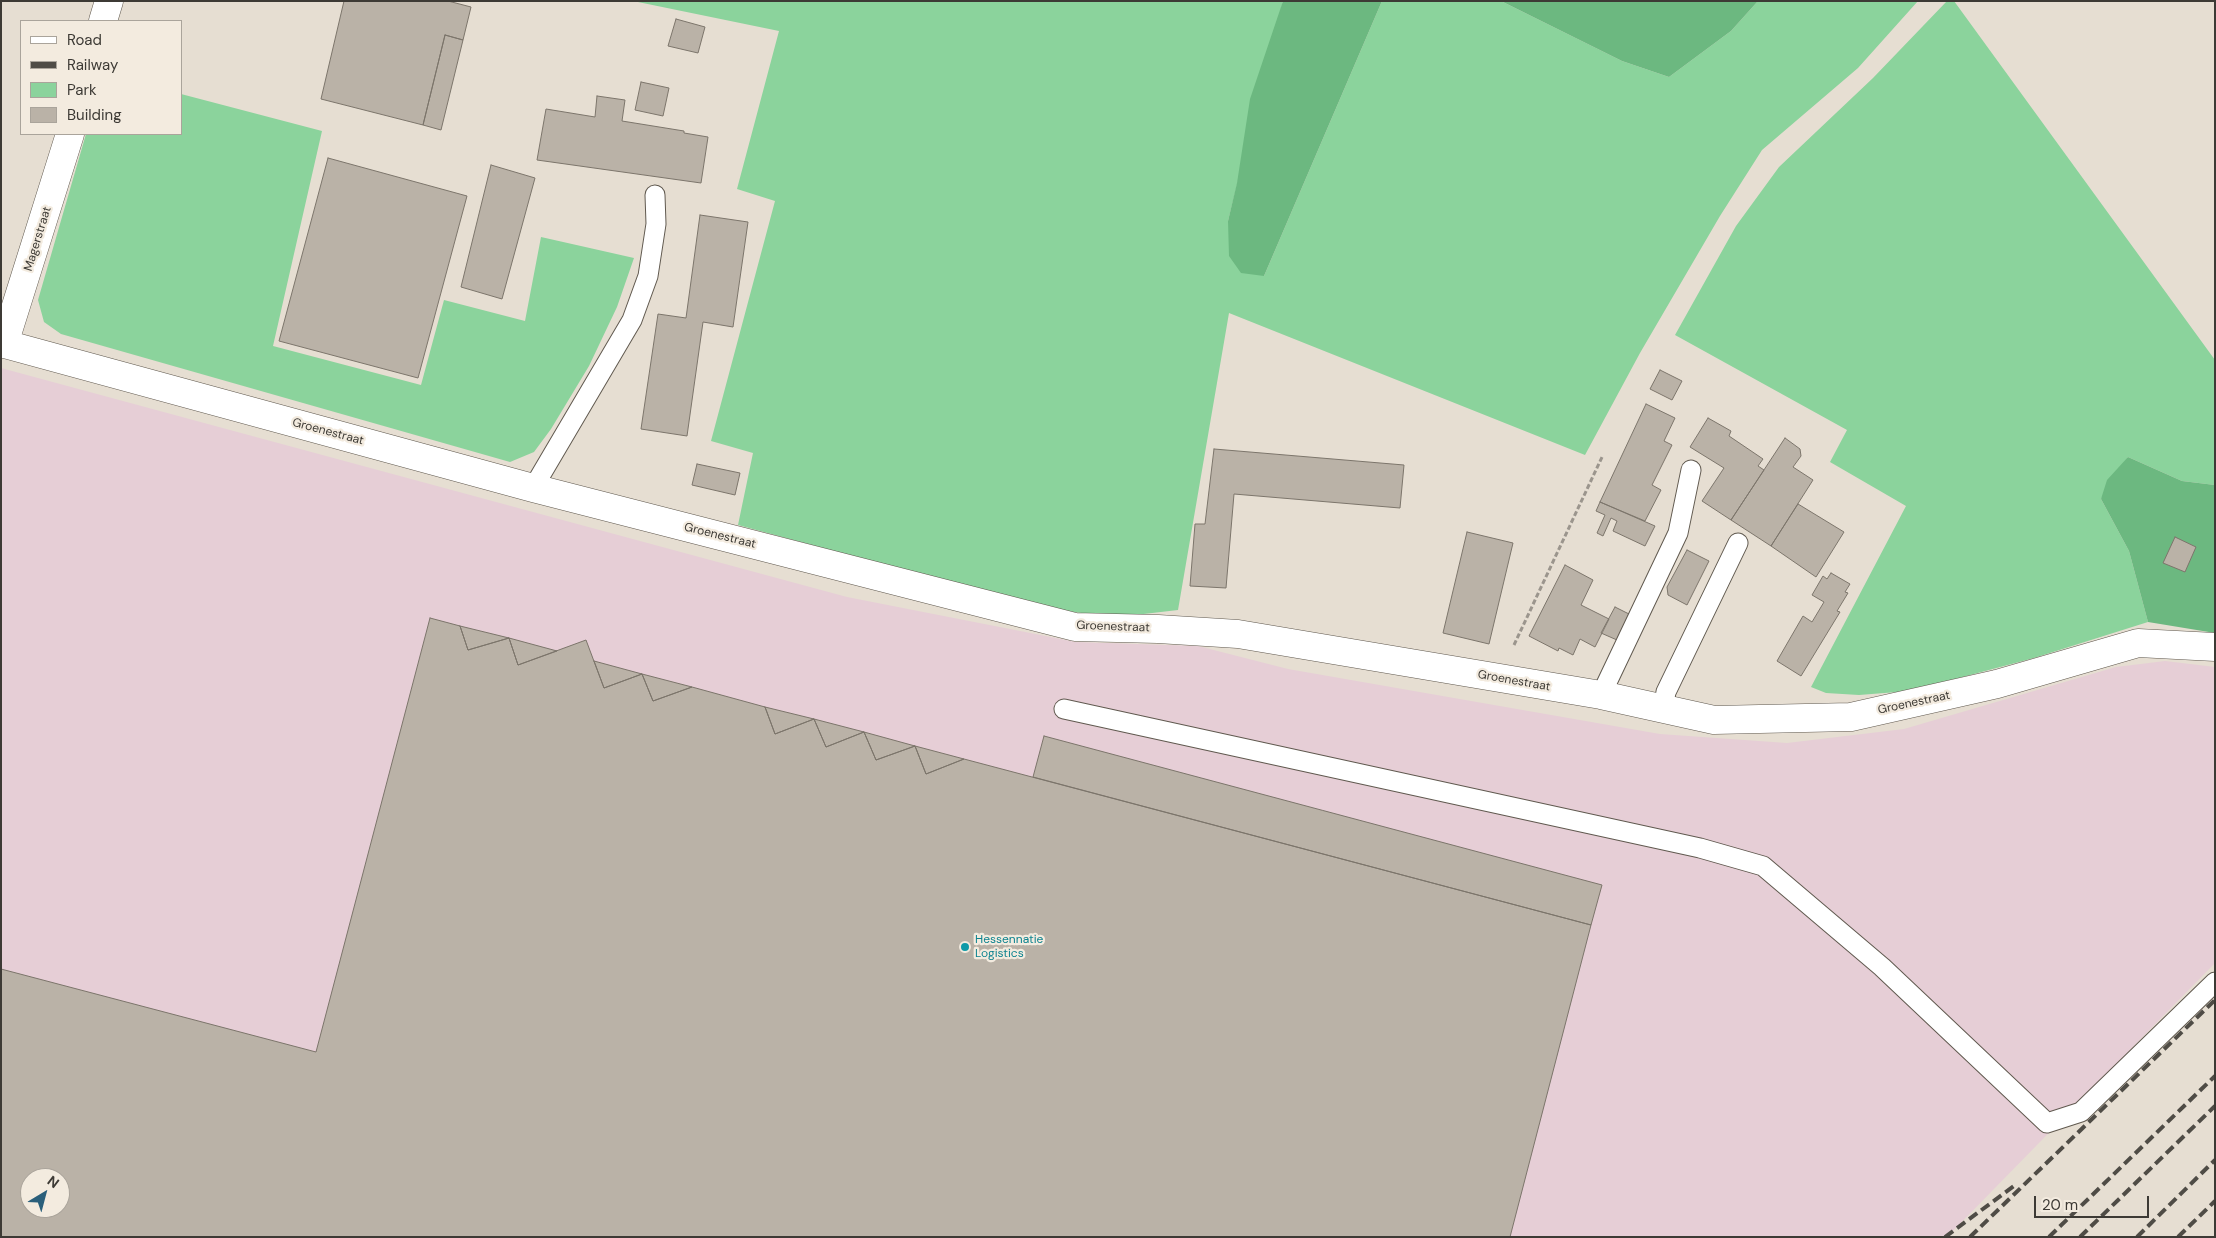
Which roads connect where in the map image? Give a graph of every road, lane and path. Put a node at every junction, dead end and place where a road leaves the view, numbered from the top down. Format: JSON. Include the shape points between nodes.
{"nodes":[{"id":1,"x":109,"y":1,"type":"edge"},
{"id":2,"x":103,"y":20,"type":"edge"},
{"id":3,"x":70,"y":135,"type":"edge"},
{"id":4,"x":654,"y":195,"type":"dead end"},
{"id":5,"x":3,"y":344,"type":"edge"},
{"id":6,"x":1603,"y":454,"type":"dead end"},
{"id":7,"x":1691,"y":470,"type":"dead end"},
{"id":8,"x":533,"y":488,"type":"junction"},
{"id":9,"x":1738,"y":543,"type":"dead end"},
{"id":10,"x":2215,"y":647,"type":"edge"},
{"id":11,"x":1502,"y":679,"type":"junction"},
{"id":12,"x":1601,"y":695,"type":"junction"},
{"id":13,"x":1663,"y":709,"type":"junction"},
{"id":14,"x":1064,"y":710,"type":"dead end"},
{"id":15,"x":2215,"y":982,"type":"edge"}],
"edges":[{"from":1,"to":2,"type":"street"},
{"from":3,"to":5,"type":"street","name":"Magerstraat"},
{"from":4,"to":8,"type":"lane","via":[[656,224],[648,276],[632,320]]},
{"from":5,"to":8,"type":"street","name":"Groenestraat"},
{"from":6,"to":11,"type":"path","via":[[1507,660]]},
{"from":7,"to":12,"type":"lane","via":[[1678,533]]},
{"from":8,"to":11,"type":"street","name":"Groenestraat","via":[[1075,627],[1238,634]]},
{"from":9,"to":13,"type":"lane","via":[[1666,692]]},
{"from":10,"to":13,"type":"street","name":"Groenestraat","via":[[2138,643],[1997,684],[1851,717],[1714,720]]},
{"from":11,"to":12,"type":"street","name":"Groenestraat"},
{"from":12,"to":13,"type":"street","name":"Groenestraat"},
{"from":14,"to":15,"type":"lane","via":[[1700,848],[1763,866],[1882,967],[2047,1123],[2081,1112]]}]}
